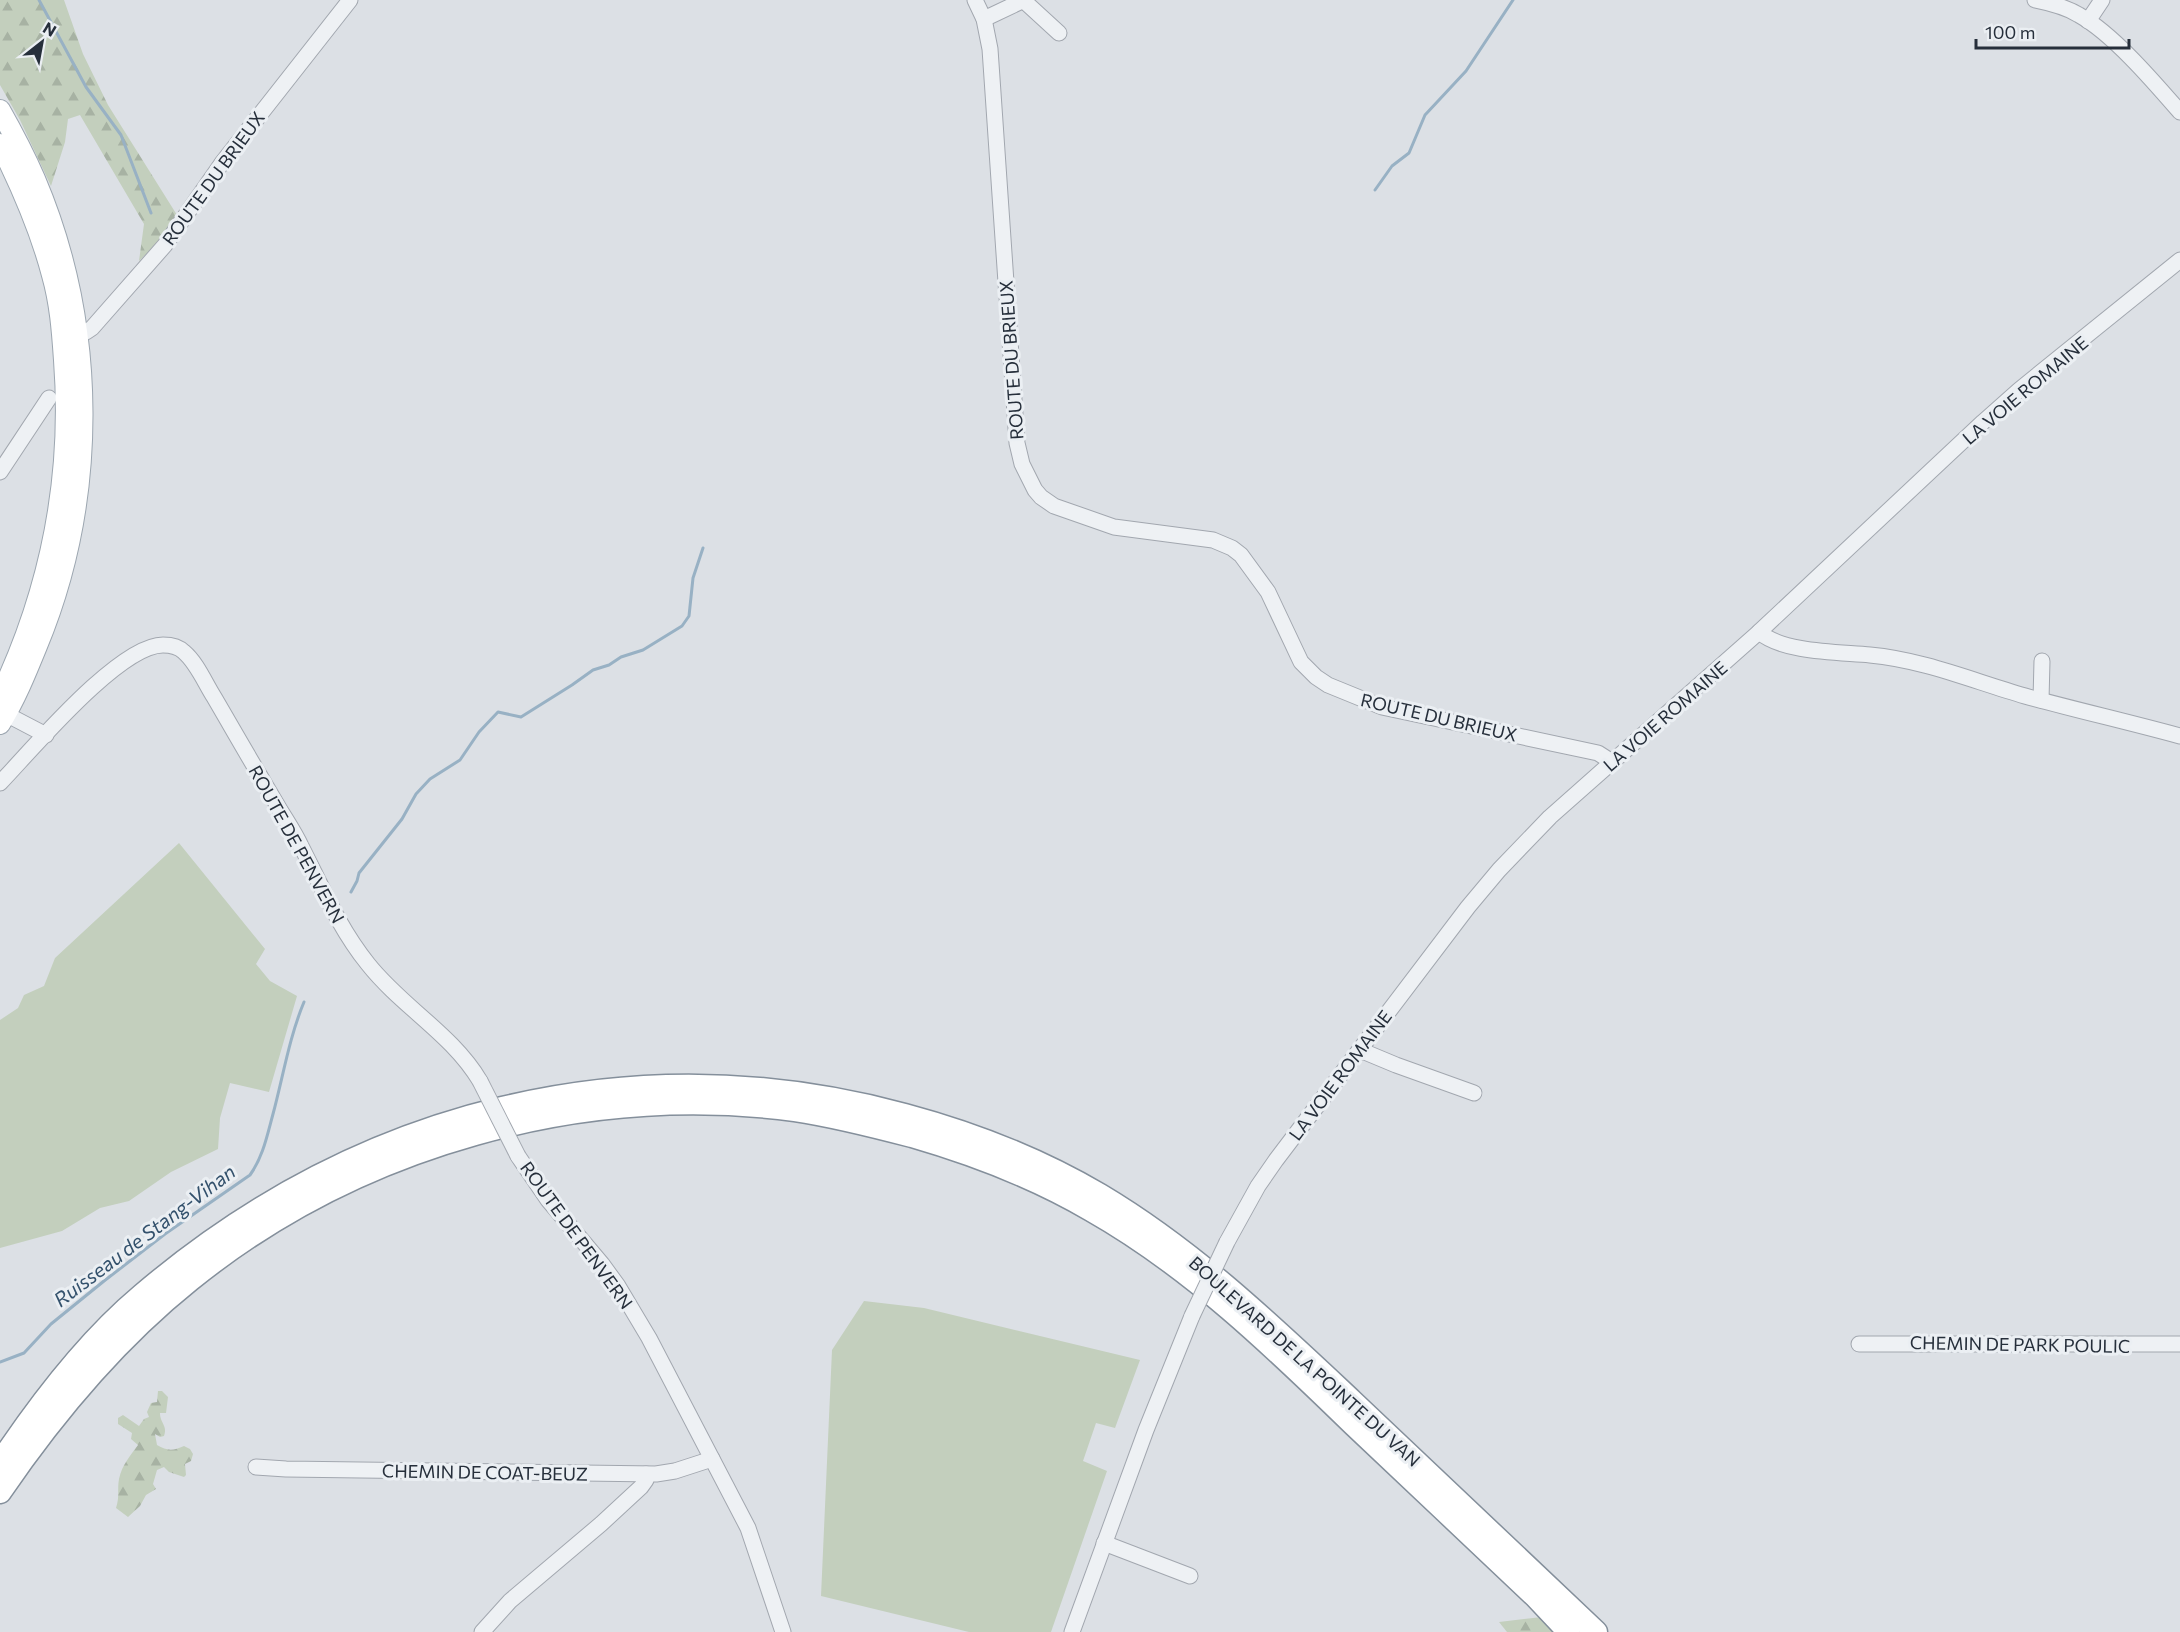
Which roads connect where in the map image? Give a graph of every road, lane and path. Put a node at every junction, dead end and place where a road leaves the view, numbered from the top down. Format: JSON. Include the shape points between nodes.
{"nodes":[{"id":1,"x":350,"y":0,"type":"edge"},
{"id":2,"x":975,"y":0,"type":"edge"},
{"id":3,"x":1023,"y":0,"type":"edge"},
{"id":4,"x":2035,"y":0,"type":"edge"},
{"id":5,"x":2102,"y":0,"type":"edge"},
{"id":6,"x":984,"y":19,"type":"junction"},
{"id":7,"x":2088,"y":21,"type":"junction"},
{"id":8,"x":1059,"y":33,"type":"dead end"},
{"id":9,"x":0,"y":110,"type":"edge"},
{"id":10,"x":2180,"y":112,"type":"edge"},
{"id":11,"x":0,"y":144,"type":"edge"},
{"id":12,"x":2180,"y":260,"type":"edge"},
{"id":13,"x":70,"y":333,"type":"junction"},
{"id":14,"x":49,"y":398,"type":"dead end"},
{"id":15,"x":0,"y":472,"type":"edge"},
{"id":16,"x":1759,"y":633,"type":"junction"},
{"id":17,"x":2042,"y":661,"type":"dead end"},
{"id":18,"x":2041,"y":700,"type":"junction"},
{"id":19,"x":2,"y":711,"type":"edge"},
{"id":20,"x":46,"y":735,"type":"junction"},
{"id":21,"x":2180,"y":736,"type":"edge"},
{"id":22,"x":1612,"y":762,"type":"junction"},
{"id":23,"x":0,"y":783,"type":"edge"},
{"id":24,"x":1360,"y":1050,"type":"junction"},
{"id":25,"x":1474,"y":1093,"type":"dead end"},
{"id":26,"x":1859,"y":1344,"type":"dead end"},
{"id":27,"x":2180,"y":1344,"type":"edge"},
{"id":28,"x":712,"y":1459,"type":"junction"},
{"id":29,"x":0,"y":1463,"type":"edge"},
{"id":30,"x":256,"y":1467,"type":"dead end"},
{"id":31,"x":646,"y":1474,"type":"junction"},
{"id":32,"x":0,"y":1492,"type":"edge"},
{"id":33,"x":1104,"y":1543,"type":"junction"},
{"id":34,"x":1190,"y":1576,"type":"dead end"},
{"id":35,"x":482,"y":1632,"type":"edge"},
{"id":36,"x":783,"y":1632,"type":"edge"},
{"id":37,"x":1072,"y":1632,"type":"edge"},
{"id":38,"x":1569,"y":1632,"type":"edge"},
{"id":39,"x":1596,"y":1632,"type":"edge"}],
"edges":[{"from":1,"to":13,"type":"street","name":"ROUTE DU BRIEUX","via":[[222,163],[165,245],[93,328]]},
{"from":2,"to":6,"type":"street","name":"ROUTE DU BRIEUX"},
{"from":3,"to":6,"type":"street"},
{"from":3,"to":8,"type":"street"},
{"from":4,"to":7,"type":"street","via":[[2066,9]]},
{"from":5,"to":7,"type":"street"},
{"from":6,"to":22,"type":"street","name":"ROUTE DU BRIEUX","via":[[990,49],[1017,443],[1022,464],[1041,497],[1065,511],[1114,527],[1195,536],[1232,548],[1264,586],[1301,662],[1336,689],[1382,707],[1590,751]]},
{"from":7,"to":10,"type":"street","via":[[2119,47]]},
{"from":9,"to":13,"type":"main road","via":[[27,160],[63,265]]},
{"from":11,"to":13,"type":"main road","via":[[26,198]]},
{"from":12,"to":16,"type":"street","name":"LA VOIE ROMAINE","via":[[2019,390]]},
{"from":13,"to":19,"type":"main road","via":[[67,432],[59,512],[37,605]]},
{"from":14,"to":15,"type":"street"},
{"from":16,"to":18,"type":"street","via":[[1796,646],[1923,664]]},
{"from":16,"to":22,"type":"street","name":"LA VOIE ROMAINE"},
{"from":17,"to":18,"type":"street"},
{"from":18,"to":21,"type":"street"},
{"from":19,"to":20,"type":"street"},
{"from":20,"to":23,"type":"street"},
{"from":20,"to":28,"type":"street","name":"ROUTE DE PENVERN","bridge":true,"via":[[94,686],[131,657],[154,646],[182,650],[300,844],[352,944],[380,979],[448,1039],[468,1062],[518,1156],[548,1200],[618,1286]]},
{"from":22,"to":24,"type":"street","name":"LA VOIE ROMAINE","via":[[1539,828],[1492,878]]},
{"from":24,"to":25,"type":"street"},
{"from":24,"to":33,"type":"street","name":"LA VOIE ROMAINE","bridge":true,"via":[[1266,1174],[1227,1242],[1176,1353],[1144,1457]]},
{"from":26,"to":27,"type":"street","name":"CHEMIN DE PARK POULIC"},
{"from":28,"to":31,"type":"street","name":"CHEMIN DE COAT-BEUZ","via":[[667,1473]]},
{"from":28,"to":36,"type":"street","name":"ROUTE DE PENVERN","via":[[748,1528]]},
{"from":29,"to":39,"type":"highway","name":"BOULEVARD DE LA POINTE DU VAN","via":[[55,1388],[140,1296],[244,1218],[323,1173],[416,1134],[509,1106],[635,1087],[756,1088],[828,1097],[955,1130],[1039,1163],[1127,1212],[1191,1256],[1246,1302]]},
{"from":30,"to":31,"type":"street","name":"CHEMIN DE COAT-BEUZ"},
{"from":31,"to":35,"type":"street","via":[[641,1487],[510,1601]]},
{"from":32,"to":38,"type":"highway","name":"BOULEVARD DE LA POINTE DU VAN","via":[[81,1384],[166,1300],[218,1259],[281,1218],[352,1179],[413,1153],[568,1113],[665,1104],[764,1107],[839,1118],[964,1152],[1051,1188],[1144,1243],[1190,1276],[1262,1338]]},
{"from":33,"to":34,"type":"street"},
{"from":33,"to":37,"type":"street"}]}
